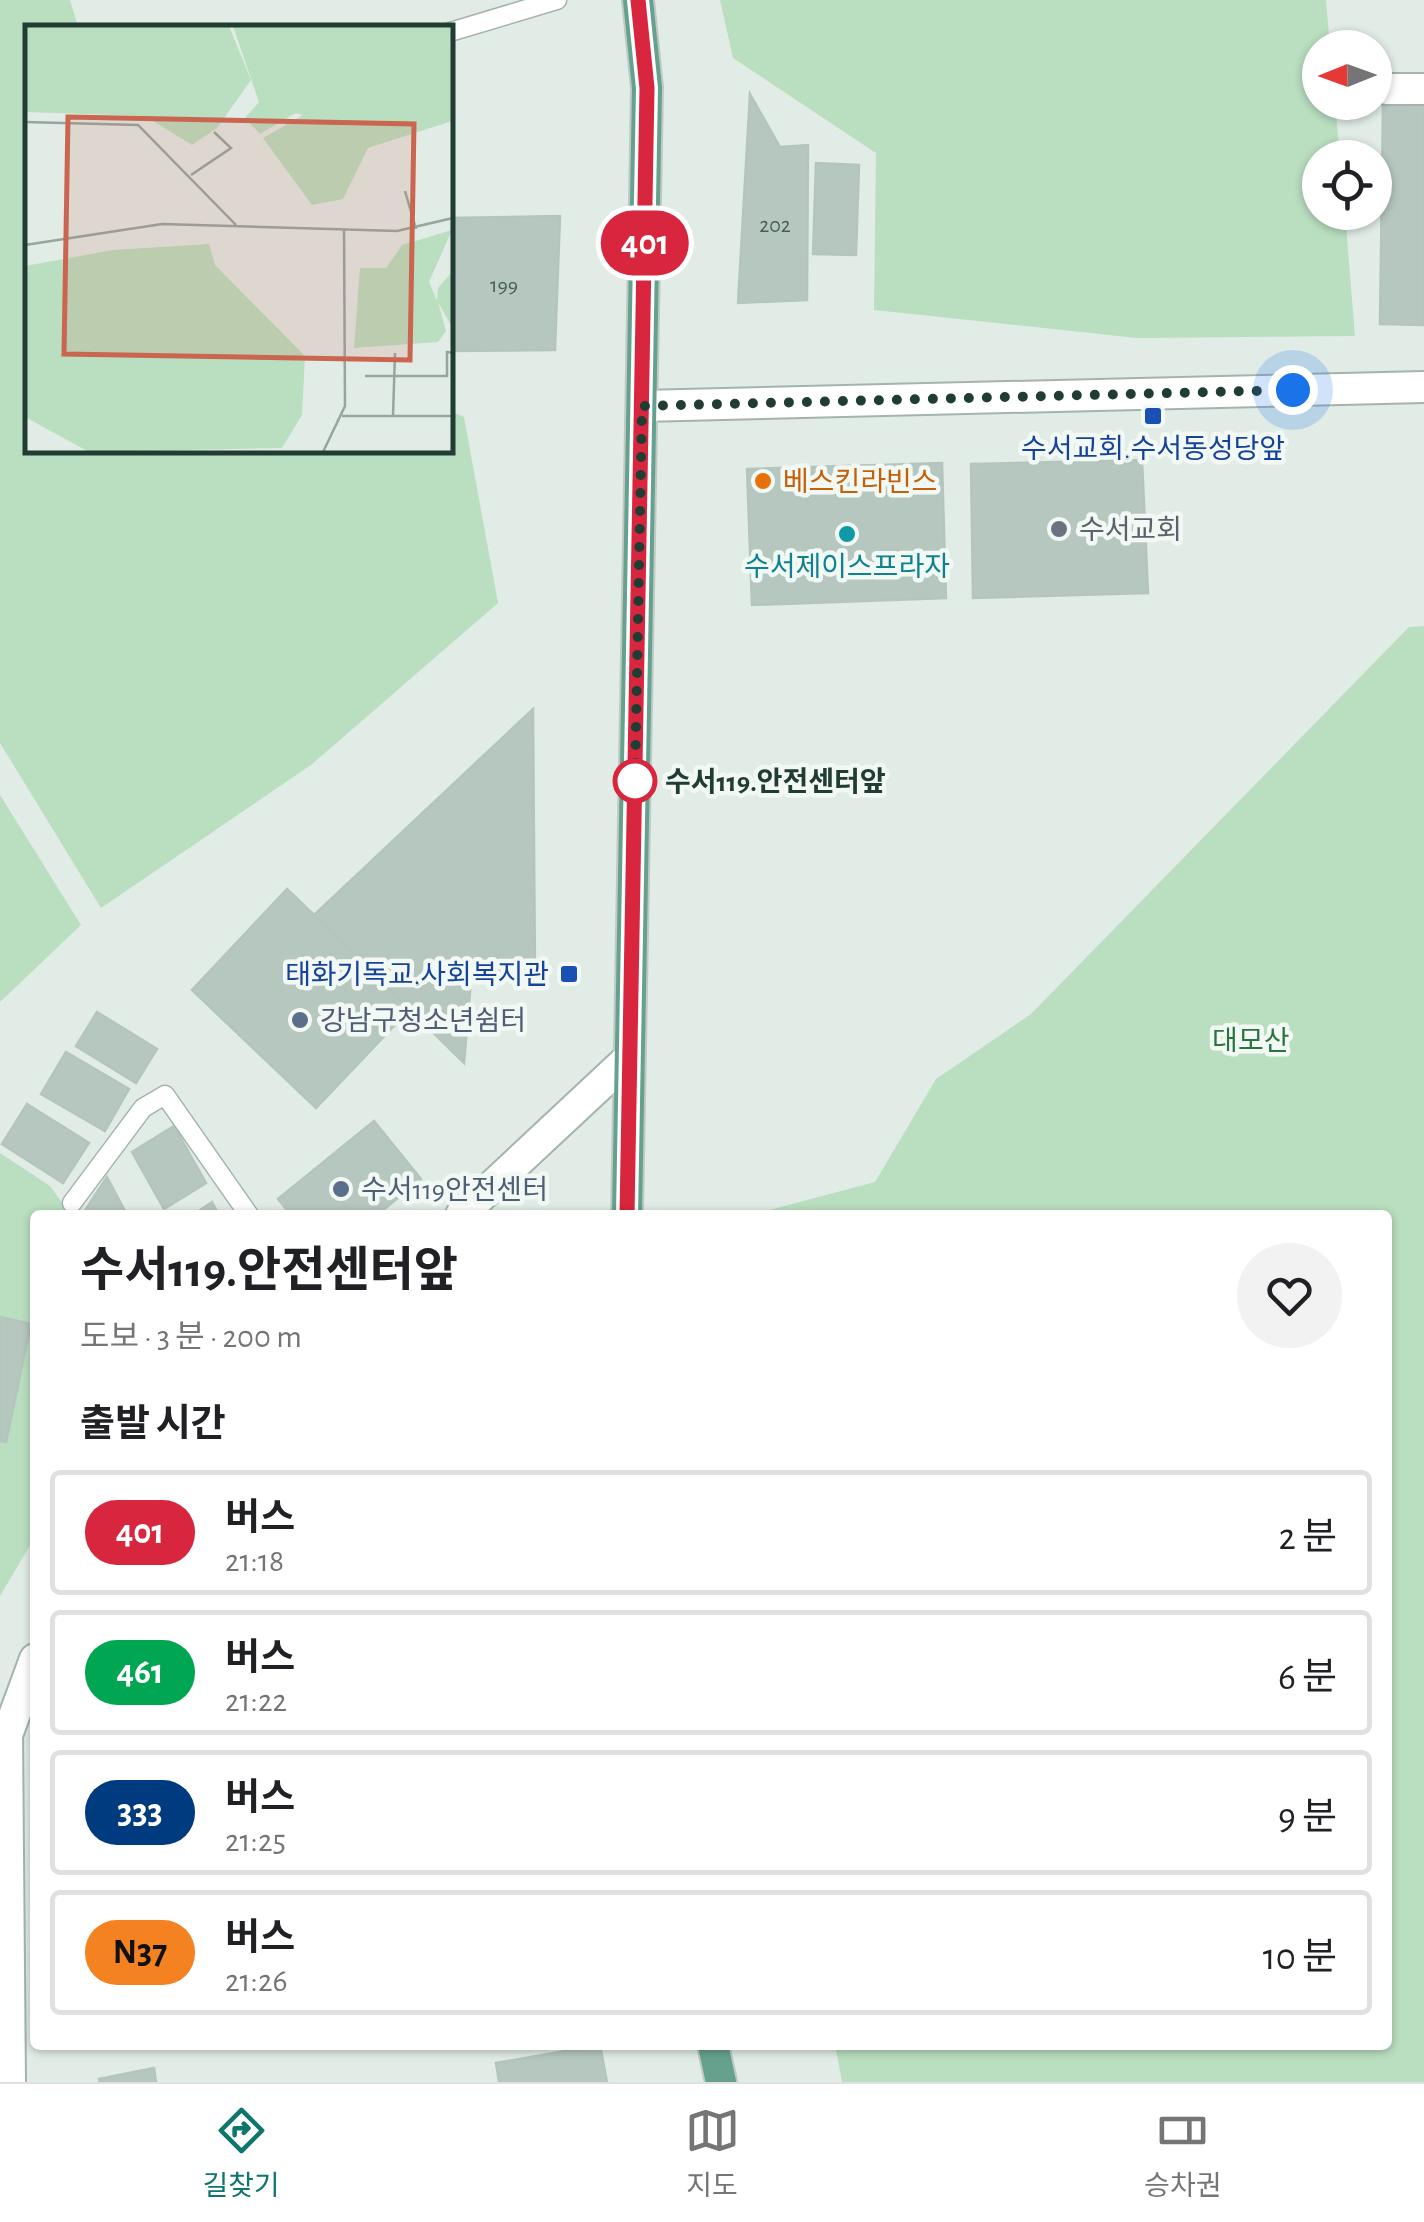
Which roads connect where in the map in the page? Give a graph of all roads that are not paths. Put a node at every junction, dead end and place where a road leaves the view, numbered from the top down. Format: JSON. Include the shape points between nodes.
{"nodes":[{"id":1,"x":558,"y":0,"type":"edge"},
{"id":2,"x":638,"y":0,"type":"edge"},
{"id":3,"x":452,"y":31,"type":"edge"},
{"id":4,"x":1392,"y":89,"type":"edge"},
{"id":5,"x":1424,"y":89,"type":"edge"},
{"id":6,"x":1424,"y":387,"type":"edge"},
{"id":7,"x":642,"y":406,"type":"junction"},
{"id":8,"x":629,"y":1058,"type":"junction"},
{"id":9,"x":72,"y":1203,"type":"dead end"},
{"id":10,"x":246,"y":1210,"type":"edge"},
{"id":11,"x":466,"y":1210,"type":"edge"},
{"id":12,"x":627,"y":1210,"type":"edge"},
{"id":13,"x":30,"y":1673,"type":"edge"},
{"id":14,"x":714,"y":2050,"type":"edge"},
{"id":15,"x":10,"y":2082,"type":"edge"},
{"id":16,"x":721,"y":2082,"type":"edge"}],
"edges":[{"from":1,"to":3,"type":"lane"},
{"from":2,"to":7,"type":"main road","via":[[647,88]]},
{"from":4,"to":5,"type":"street"},
{"from":6,"to":7,"type":"street"},
{"from":7,"to":8,"type":"main road"},
{"from":8,"to":11,"type":"street"},
{"from":8,"to":12,"type":"main road"},
{"from":9,"to":10,"type":"lane","via":[[143,1108],[165,1095]]},
{"from":13,"to":15,"type":"street","via":[[7,1735]]},
{"from":14,"to":16,"type":"main road"}]}
